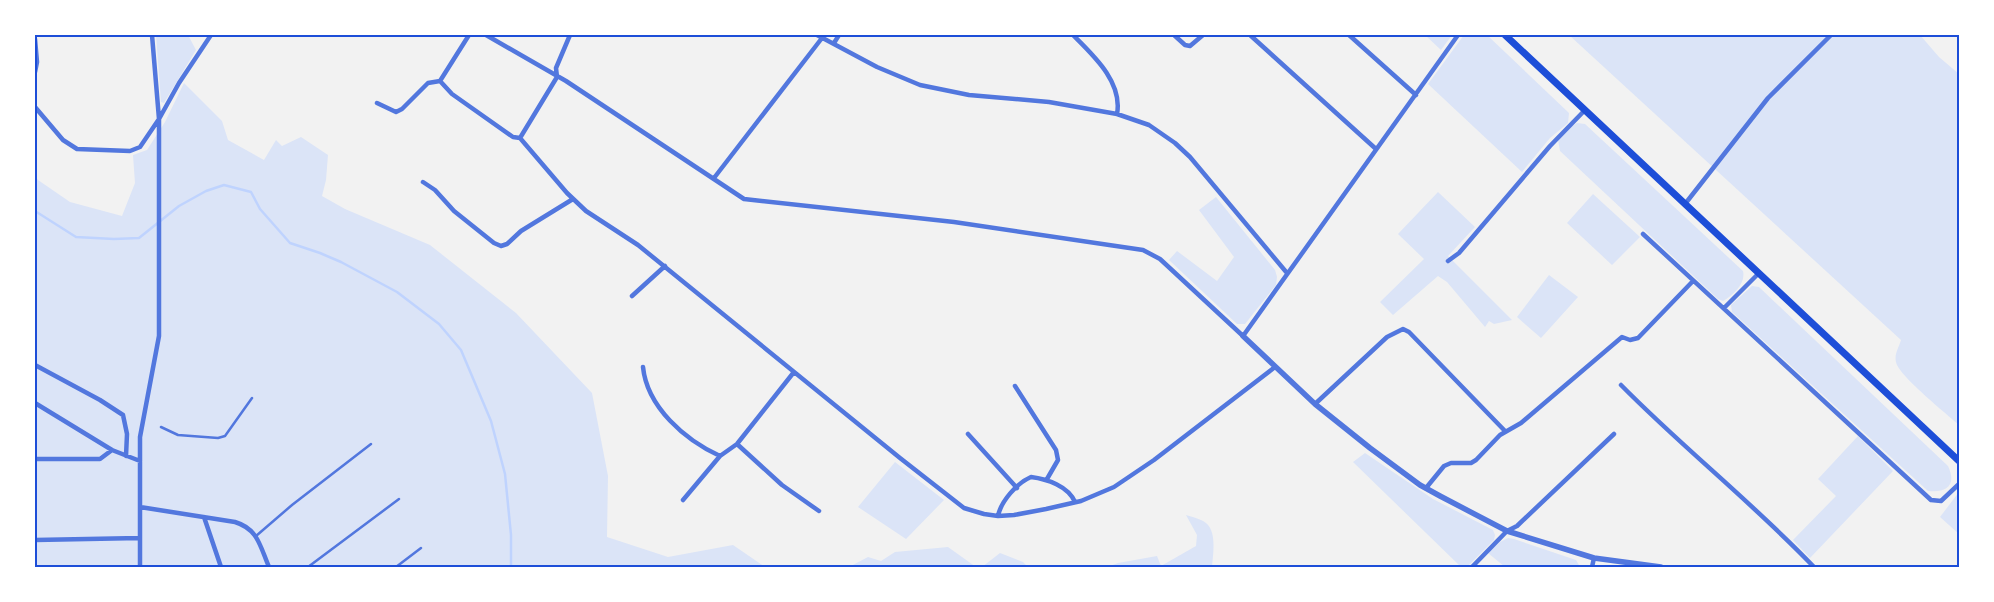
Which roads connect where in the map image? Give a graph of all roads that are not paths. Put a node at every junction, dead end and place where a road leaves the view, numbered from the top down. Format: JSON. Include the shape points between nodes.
{"nodes":[{"id":1,"x":152,"y":35,"type":"edge"},
{"id":2,"x":212,"y":35,"type":"edge"},
{"id":3,"x":469,"y":35,"type":"edge"},
{"id":4,"x":486,"y":35,"type":"edge"},
{"id":5,"x":570,"y":35,"type":"edge"},
{"id":6,"x":839,"y":35,"type":"edge"},
{"id":7,"x":1073,"y":35,"type":"edge"},
{"id":8,"x":1174,"y":35,"type":"edge"},
{"id":9,"x":1203,"y":35,"type":"edge"},
{"id":10,"x":1250,"y":35,"type":"edge"},
{"id":11,"x":1349,"y":35,"type":"edge"},
{"id":12,"x":1458,"y":35,"type":"edge"},
{"id":13,"x":1506,"y":35,"type":"edge"},
{"id":14,"x":1831,"y":35,"type":"edge"},
{"id":15,"x":820,"y":36,"type":"edge"},
{"id":16,"x":35,"y":39,"type":"edge"},
{"id":17,"x":834,"y":43,"type":"junction"},
{"id":18,"x":35,"y":72,"type":"edge"},
{"id":19,"x":557,"y":77,"type":"junction"},
{"id":20,"x":440,"y":80,"type":"junction"},
{"id":21,"x":1416,"y":95,"type":"junction"},
{"id":22,"x":377,"y":102,"type":"dead end"},
{"id":23,"x":35,"y":107,"type":"edge"},
{"id":24,"x":1585,"y":110,"type":"junction"},
{"id":25,"x":1117,"y":114,"type":"junction"},
{"id":26,"x":159,"y":119,"type":"junction"},
{"id":27,"x":520,"y":138,"type":"junction"},
{"id":28,"x":1376,"y":149,"type":"junction"},
{"id":29,"x":714,"y":178,"type":"junction"},
{"id":30,"x":423,"y":182,"type":"dead end"},
{"id":31,"x":573,"y":199,"type":"junction"},
{"id":32,"x":1684,"y":204,"type":"junction"},
{"id":33,"x":1643,"y":234,"type":"dead end"},
{"id":34,"x":1448,"y":261,"type":"dead end"},
{"id":35,"x":665,"y":266,"type":"junction"},
{"id":36,"x":1287,"y":273,"type":"junction"},
{"id":37,"x":1758,"y":274,"type":"junction"},
{"id":38,"x":1693,"y":281,"type":"junction"},
{"id":39,"x":632,"y":296,"type":"dead end"},
{"id":40,"x":1724,"y":308,"type":"junction"},
{"id":41,"x":1243,"y":336,"type":"junction"},
{"id":42,"x":35,"y":365,"type":"edge"},
{"id":43,"x":643,"y":367,"type":"dead end"},
{"id":44,"x":1275,"y":367,"type":"junction"},
{"id":45,"x":794,"y":372,"type":"junction"},
{"id":46,"x":1621,"y":385,"type":"dead end"},
{"id":47,"x":1015,"y":386,"type":"dead end"},
{"id":48,"x":252,"y":398,"type":"dead end"},
{"id":49,"x":35,"y":403,"type":"edge"},
{"id":50,"x":1315,"y":404,"type":"junction"},
{"id":51,"x":161,"y":426,"type":"dead end"},
{"id":52,"x":1505,"y":431,"type":"junction"},
{"id":53,"x":968,"y":434,"type":"dead end"},
{"id":54,"x":1614,"y":434,"type":"dead end"},
{"id":55,"x":371,"y":444,"type":"dead end"},
{"id":56,"x":736,"y":444,"type":"junction"},
{"id":57,"x":112,"y":450,"type":"junction"},
{"id":58,"x":126,"y":456,"type":"junction"},
{"id":59,"x":720,"y":456,"type":"junction"},
{"id":60,"x":35,"y":459,"type":"edge"},
{"id":61,"x":140,"y":461,"type":"junction"},
{"id":62,"x":1959,"y":461,"type":"edge"},
{"id":63,"x":1047,"y":479,"type":"junction"},
{"id":64,"x":1959,"y":484,"type":"edge"},
{"id":65,"x":1017,"y":488,"type":"junction"},
{"id":66,"x":1426,"y":488,"type":"junction"},
{"id":67,"x":399,"y":499,"type":"dead end"},
{"id":68,"x":683,"y":500,"type":"dead end"},
{"id":69,"x":1076,"y":502,"type":"junction"},
{"id":70,"x":140,"y":507,"type":"junction"},
{"id":71,"x":819,"y":511,"type":"dead end"},
{"id":72,"x":998,"y":516,"type":"junction"},
{"id":73,"x":204,"y":517,"type":"junction"},
{"id":74,"x":1507,"y":531,"type":"junction"},
{"id":75,"x":256,"y":536,"type":"junction"},
{"id":76,"x":140,"y":538,"type":"junction"},
{"id":77,"x":35,"y":540,"type":"edge"},
{"id":78,"x":421,"y":548,"type":"dead end"},
{"id":79,"x":1594,"y":558,"type":"junction"},
{"id":80,"x":140,"y":567,"type":"edge"},
{"id":81,"x":221,"y":567,"type":"edge"},
{"id":82,"x":269,"y":567,"type":"edge"},
{"id":83,"x":308,"y":567,"type":"edge"},
{"id":84,"x":396,"y":567,"type":"edge"},
{"id":85,"x":1472,"y":567,"type":"edge"},
{"id":86,"x":1592,"y":567,"type":"edge"},
{"id":87,"x":1661,"y":567,"type":"edge"},
{"id":88,"x":1814,"y":567,"type":"edge"}],
"edges":[{"from":1,"to":26,"type":"street"},
{"from":2,"to":26,"type":"street"},
{"from":3,"to":20,"type":"street"},
{"from":4,"to":19,"type":"street"},
{"from":5,"to":19,"type":"street","via":[[556,68]]},
{"from":6,"to":17,"type":"street"},
{"from":7,"to":25,"type":"street","via":[[1102,65],[1118,95]]},
{"from":8,"to":9,"type":"street","via":[[1184,45],[1190,46]]},
{"from":10,"to":28,"type":"street"},
{"from":11,"to":21,"type":"street"},
{"from":12,"to":21,"type":"street"},
{"from":13,"to":24,"type":"main road"},
{"from":14,"to":32,"type":"street","via":[[1768,98]]},
{"from":15,"to":17,"type":"street"},
{"from":15,"to":29,"type":"street"},
{"from":16,"to":18,"type":"street"},
{"from":17,"to":25,"type":"street","via":[[877,67],[920,85],[969,95],[1049,102]]},
{"from":19,"to":27,"type":"street"},
{"from":19,"to":29,"type":"street"},
{"from":20,"to":22,"type":"street","via":[[428,83],[396,112]]},
{"from":20,"to":27,"type":"street","via":[[452,94],[513,137]]},
{"from":21,"to":28,"type":"street"},
{"from":23,"to":26,"type":"street","via":[[63,140],[77,149],[130,151],[140,147]]},
{"from":24,"to":32,"type":"main road"},
{"from":24,"to":34,"type":"street"},
{"from":25,"to":36,"type":"street","via":[[1148,125],[1175,143]]},
{"from":26,"to":61,"type":"street","via":[[159,336],[140,437]]},
{"from":27,"to":31,"type":"street"},
{"from":28,"to":36,"type":"street"},
{"from":29,"to":41,"type":"street","via":[[734,193],[754,201],[954,222],[1144,250],[1160,259]]},
{"from":30,"to":31,"type":"street","via":[[454,211],[501,246]]},
{"from":31,"to":35,"type":"street"},
{"from":32,"to":37,"type":"main road"},
{"from":33,"to":38,"type":"street"},
{"from":35,"to":39,"type":"street"},
{"from":35,"to":45,"type":"street"},
{"from":36,"to":41,"type":"street"},
{"from":37,"to":40,"type":"street"},
{"from":37,"to":62,"type":"main road"},
{"from":38,"to":40,"type":"street"},
{"from":38,"to":52,"type":"street","via":[[1638,338],[1622,337],[1521,423]]},
{"from":40,"to":64,"type":"street","via":[[1931,500],[1940,501]]},
{"from":41,"to":44,"type":"street"},
{"from":42,"to":58,"type":"street","via":[[123,415],[128,434]]},
{"from":43,"to":59,"type":"street","via":[[645,385],[679,430]]},
{"from":44,"to":50,"type":"street"},
{"from":44,"to":69,"type":"street","via":[[1154,460],[1114,487]]},
{"from":45,"to":56,"type":"street"},
{"from":45,"to":72,"type":"street","via":[[964,508]]},
{"from":46,"to":88,"type":"street"},
{"from":47,"to":63,"type":"street","via":[[1056,450],[1058,460]]},
{"from":48,"to":51,"type":"lane","via":[[225,436],[178,435]]},
{"from":49,"to":57,"type":"street"},
{"from":50,"to":52,"type":"street","via":[[1387,338],[1402,329],[1409,332]]},
{"from":50,"to":66,"type":"street"},
{"from":52,"to":66,"type":"street","via":[[1471,463],[1444,466]]},
{"from":53,"to":65,"type":"street"},
{"from":54,"to":74,"type":"street","via":[[1517,526]]},
{"from":55,"to":75,"type":"lane"},
{"from":56,"to":59,"type":"street"},
{"from":56,"to":71,"type":"street","via":[[782,485]]},
{"from":57,"to":58,"type":"street"},
{"from":57,"to":60,"type":"street","via":[[100,459]]},
{"from":58,"to":61,"type":"street"},
{"from":59,"to":68,"type":"street"},
{"from":61,"to":70,"type":"street"},
{"from":63,"to":65,"type":"street","via":[[1031,477]]},
{"from":63,"to":69,"type":"street","via":[[1072,495]]},
{"from":65,"to":72,"type":"street","via":[[1000,506]]},
{"from":66,"to":74,"type":"street"},
{"from":67,"to":83,"type":"lane"},
{"from":69,"to":72,"type":"street"},
{"from":70,"to":73,"type":"street"},
{"from":70,"to":76,"type":"street"},
{"from":73,"to":75,"type":"street","via":[[246,525]]},
{"from":73,"to":81,"type":"street"},
{"from":74,"to":79,"type":"street"},
{"from":74,"to":85,"type":"street"},
{"from":75,"to":82,"type":"street"},
{"from":76,"to":77,"type":"street"},
{"from":76,"to":80,"type":"street"},
{"from":78,"to":84,"type":"lane"},
{"from":79,"to":86,"type":"street"},
{"from":79,"to":87,"type":"street"}]}
